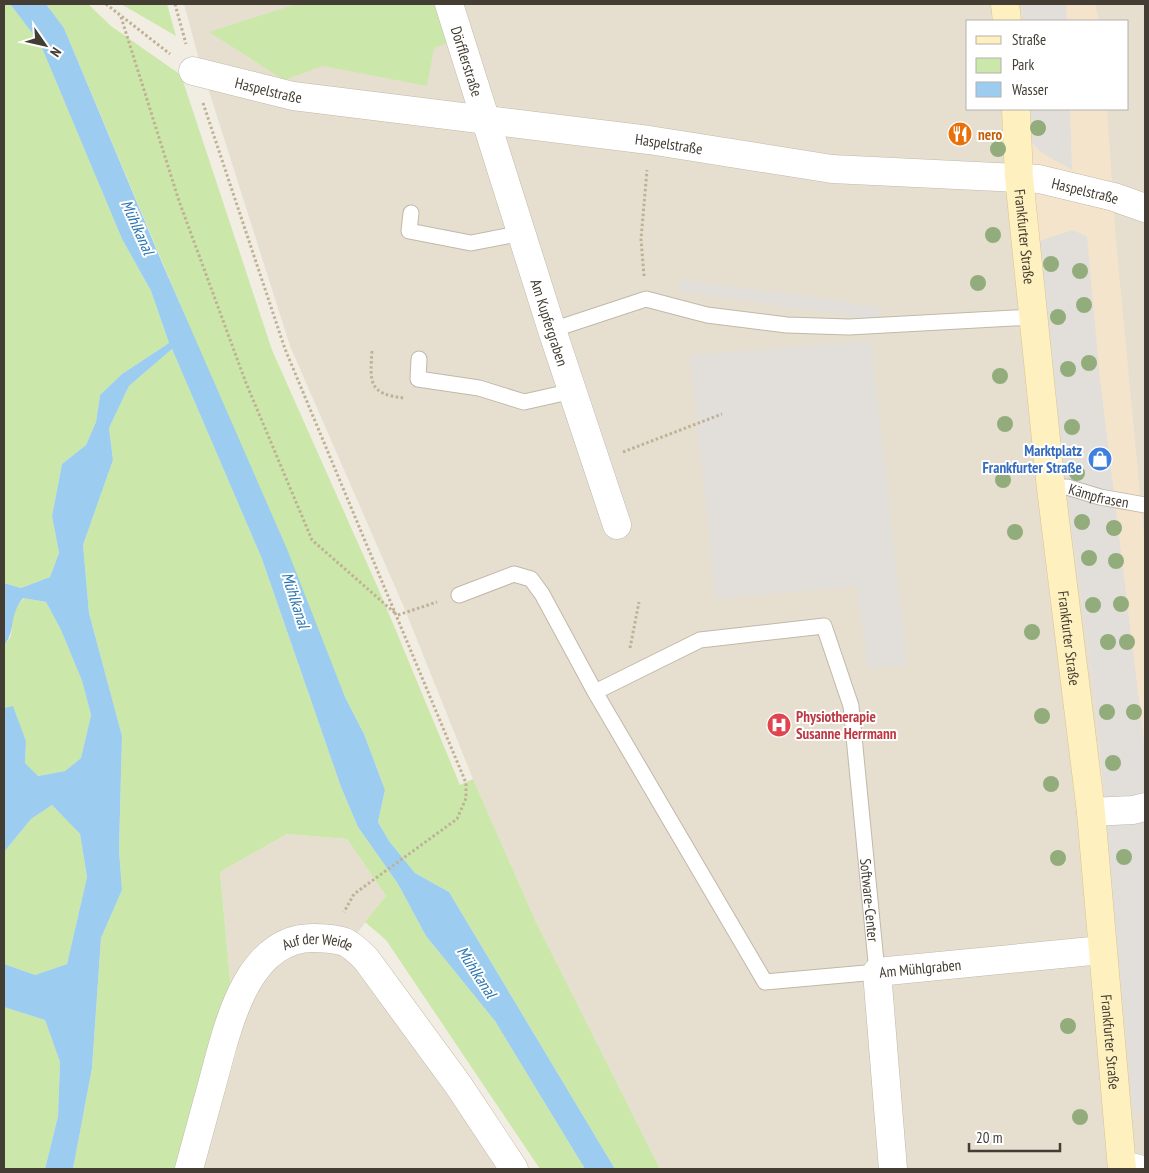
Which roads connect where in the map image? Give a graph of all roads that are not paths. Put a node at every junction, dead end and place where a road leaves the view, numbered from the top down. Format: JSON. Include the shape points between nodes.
{"nodes":[{"id":1,"x":449,"y":4,"type":"edge"},
{"id":2,"x":1005,"y":4,"type":"edge"},
{"id":3,"x":1007,"y":20,"type":"edge"},
{"id":4,"x":193,"y":71,"type":"road end"},
{"id":5,"x":1016,"y":110,"type":"edge"},
{"id":6,"x":486,"y":118,"type":"junction"},
{"id":7,"x":1019,"y":177,"type":"junction"},
{"id":8,"x":1145,"y":208,"type":"edge"},
{"id":9,"x":411,"y":213,"type":"dead end"},
{"id":10,"x":522,"y":233,"type":"junction"},
{"id":11,"x":1033,"y":317,"type":"junction"},
{"id":12,"x":552,"y":330,"type":"junction"},
{"id":13,"x":418,"y":359,"type":"dead end"},
{"id":14,"x":572,"y":391,"type":"junction"},
{"id":15,"x":1051,"y":488,"type":"junction"},
{"id":16,"x":1145,"y":505,"type":"edge"},
{"id":17,"x":617,"y":525,"type":"dead end"},
{"id":18,"x":459,"y":595,"type":"road end"},
{"id":19,"x":595,"y":692,"type":"junction"},
{"id":20,"x":1145,"y":807,"type":"edge"},
{"id":21,"x":1091,"y":812,"type":"junction"},
{"id":22,"x":1102,"y":950,"type":"junction"},
{"id":23,"x":877,"y":972,"type":"junction"},
{"id":24,"x":1128,"y":1168,"type":"edge"},
{"id":25,"x":189,"y":1169,"type":"edge"},
{"id":26,"x":514,"y":1169,"type":"edge"},
{"id":27,"x":892,"y":1169,"type":"edge"}],
"edges":[{"from":1,"to":6,"type":"street","name":"Dörfflerstraße"},
{"from":2,"to":3,"type":"street"},
{"from":4,"to":6,"type":"street","name":"Haspelstraße","via":[[293,96]]},
{"from":5,"to":7,"type":"street","name":"Frankfurter Straße"},
{"from":6,"to":7,"type":"street","name":"Haspelstraße","via":[[832,169]]},
{"from":6,"to":10,"type":"street","name":"Am Kupfergraben"},
{"from":7,"to":8,"type":"street","name":"Haspelstraße","via":[[1060,184]]},
{"from":7,"to":11,"type":"street","name":"Frankfurter Straße"},
{"from":9,"to":10,"type":"lane","via":[[409,231],[471,243]]},
{"from":10,"to":12,"type":"street","name":"Am Kupfergraben"},
{"from":11,"to":12,"type":"lane","via":[[849,327],[787,325],[707,315],[646,299]]},
{"from":11,"to":15,"type":"street","name":"Frankfurter Straße"},
{"from":12,"to":14,"type":"street","name":"Am Kupfergraben"},
{"from":13,"to":14,"type":"lane","via":[[418,379],[479,388],[524,402]]},
{"from":14,"to":17,"type":"street","name":"Am Kupfergraben"},
{"from":15,"to":16,"type":"lane","name":"Kämpfrasen","via":[[1066,487]]},
{"from":15,"to":21,"type":"street","name":"Frankfurter Straße"},
{"from":18,"to":19,"type":"lane","via":[[514,574],[531,579]]},
{"from":19,"to":23,"type":"lane","via":[[765,982]]},
{"from":19,"to":23,"type":"lane","name":"Software-Center","via":[[700,640],[824,626],[851,706]]},
{"from":20,"to":21,"type":"street"},
{"from":21,"to":22,"type":"street","name":"Frankfurter Straße"},
{"from":22,"to":23,"type":"street","name":"Am Mühlgraben"},
{"from":22,"to":24,"type":"street","name":"Frankfurter Straße"},
{"from":23,"to":27,"type":"street","name":"Am Mühlgraben"},
{"from":25,"to":26,"type":"street","name":"Auf der Weide","via":[[238,998],[258,966],[275,951],[308,938],[348,941],[366,958],[459,1086]]}]}
